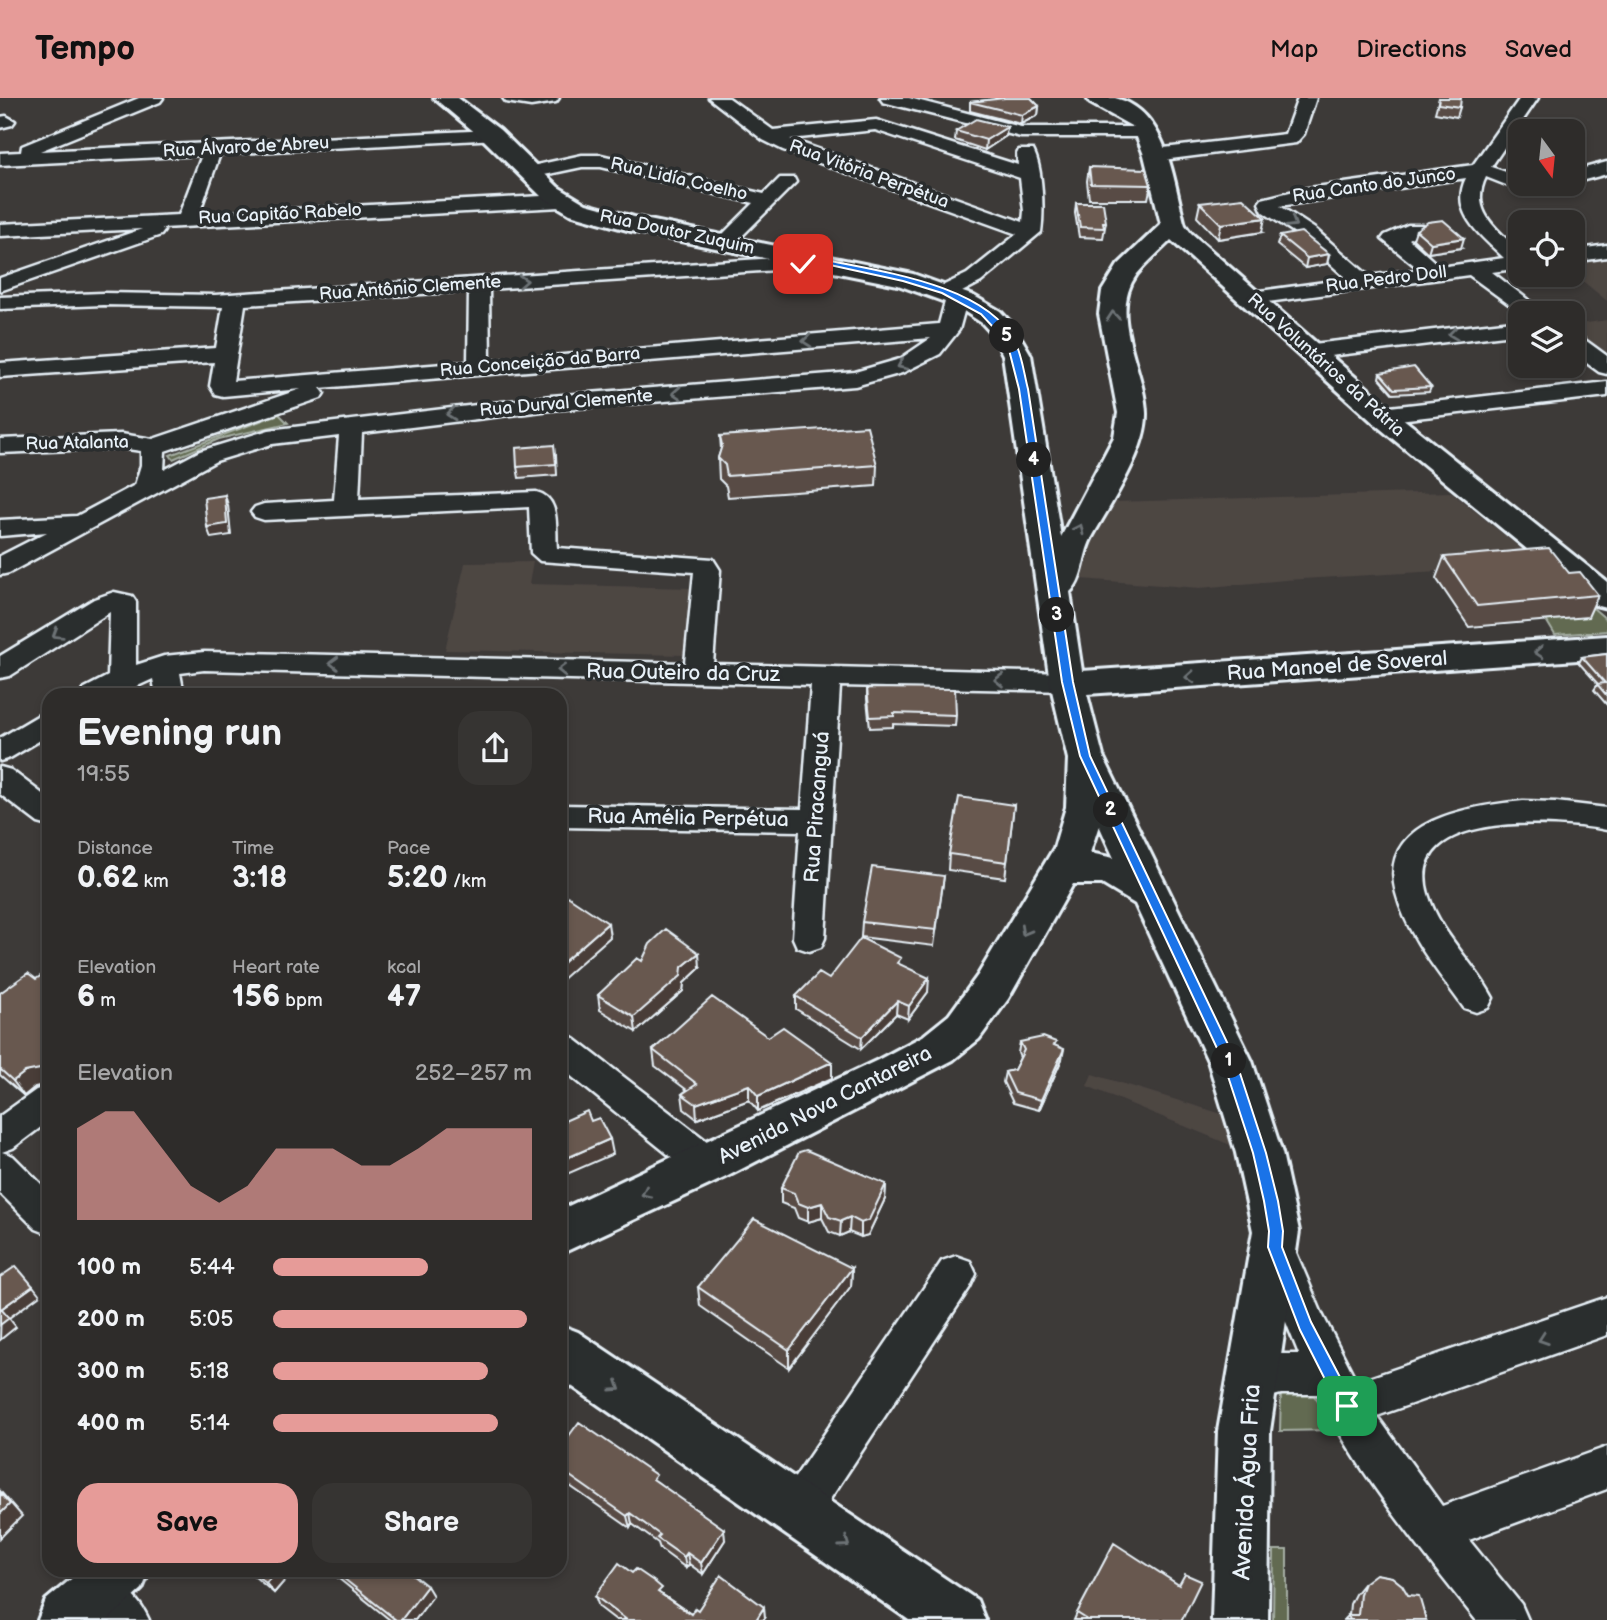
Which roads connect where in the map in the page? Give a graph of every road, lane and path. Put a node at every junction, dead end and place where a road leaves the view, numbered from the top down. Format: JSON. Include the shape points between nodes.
{"nodes":[{"id":1,"x":154,"y":98,"type":"edge"},
{"id":2,"x":445,"y":98,"type":"edge"},
{"id":3,"x":512,"y":98,"type":"edge"},
{"id":4,"x":550,"y":98,"type":"edge"},
{"id":5,"x":718,"y":98,"type":"edge"},
{"id":6,"x":889,"y":98,"type":"edge"},
{"id":7,"x":1098,"y":98,"type":"edge"},
{"id":8,"x":1307,"y":98,"type":"edge"},
{"id":9,"x":1529,"y":98,"type":"edge"},
{"id":10,"x":1021,"y":132,"type":"junction"},
{"id":11,"x":1147,"y":132,"type":"junction"},
{"id":12,"x":492,"y":135,"type":"junction"},
{"id":13,"x":769,"y":136,"type":"junction"},
{"id":14,"x":213,"y":149,"type":"junction"},
{"id":15,"x":1155,"y":155,"type":"junction"},
{"id":16,"x":0,"y":159,"type":"edge"},
{"id":17,"x":1607,"y":167,"type":"edge"},
{"id":18,"x":1480,"y":170,"type":"junction"},
{"id":19,"x":530,"y":172,"type":"junction"},
{"id":20,"x":1586,"y":173,"type":"edge"},
{"id":21,"x":1030,"y":175,"type":"junction"},
{"id":22,"x":1508,"y":177,"type":"edge"},
{"id":23,"x":787,"y":182,"type":"dead end"},
{"id":24,"x":1508,"y":190,"type":"edge"},
{"id":25,"x":1469,"y":196,"type":"junction"},
{"id":26,"x":767,"y":200,"type":"junction"},
{"id":27,"x":561,"y":201,"type":"junction"},
{"id":28,"x":188,"y":218,"type":"junction"},
{"id":29,"x":1173,"y":225,"type":"junction"},
{"id":30,"x":1415,"y":229,"type":"edge"},
{"id":31,"x":0,"y":230,"type":"edge"},
{"id":32,"x":1031,"y":232,"type":"junction"},
{"id":33,"x":723,"y":243,"type":"junction"},
{"id":34,"x":1508,"y":249,"type":"edge"},
{"id":35,"x":1607,"y":251,"type":"edge"},
{"id":36,"x":1197,"y":252,"type":"junction"},
{"id":37,"x":1585,"y":254,"type":"edge"},
{"id":38,"x":1142,"y":255,"type":"junction"},
{"id":39,"x":821,"y":261,"type":"junction"},
{"id":40,"x":1508,"y":264,"type":"edge"},
{"id":41,"x":1473,"y":268,"type":"junction"},
{"id":42,"x":1435,"y":273,"type":"junction"},
{"id":43,"x":974,"y":278,"type":"joint"},
{"id":44,"x":1363,"y":282,"type":"junction"},
{"id":45,"x":479,"y":284,"type":"junction"},
{"id":46,"x":0,"y":285,"type":"edge"},
{"id":47,"x":1252,"y":298,"type":"junction"},
{"id":48,"x":959,"y":299,"type":"junction"},
{"id":49,"x":235,"y":300,"type":"junction"},
{"id":50,"x":1518,"y":301,"type":"edge"},
{"id":51,"x":0,"y":303,"type":"edge"},
{"id":52,"x":1508,"y":328,"type":"edge"},
{"id":53,"x":948,"y":330,"type":"junction"},
{"id":54,"x":1313,"y":351,"type":"junction"},
{"id":55,"x":1585,"y":351,"type":"edge"},
{"id":56,"x":226,"y":354,"type":"junction"},
{"id":57,"x":479,"y":367,"type":"junction"},
{"id":58,"x":1607,"y":367,"type":"edge"},
{"id":59,"x":0,"y":370,"type":"edge"},
{"id":60,"x":330,"y":380,"type":"junction"},
{"id":61,"x":1607,"y":389,"type":"edge"},
{"id":62,"x":1381,"y":415,"type":"junction"},
{"id":63,"x":351,"y":426,"type":"junction"},
{"id":64,"x":0,"y":446,"type":"edge"},
{"id":65,"x":153,"y":447,"type":"junction"},
{"id":66,"x":147,"y":486,"type":"junction"},
{"id":67,"x":346,"y":507,"type":"junction"},
{"id":68,"x":264,"y":512,"type":"dead end"},
{"id":69,"x":81,"y":522,"type":"junction"},
{"id":70,"x":0,"y":527,"type":"edge"},
{"id":71,"x":0,"y":567,"type":"edge"},
{"id":72,"x":1053,"y":590,"type":"junction"},
{"id":73,"x":1607,"y":598,"type":"edge"},
{"id":74,"x":0,"y":639,"type":"edge"},
{"id":75,"x":1607,"y":647,"type":"edge"},
{"id":76,"x":24,"y":655,"type":"junction"},
{"id":77,"x":164,"y":665,"type":"junction"},
{"id":78,"x":0,"y":669,"type":"edge"},
{"id":79,"x":698,"y":673,"type":"junction"},
{"id":80,"x":826,"y":676,"type":"junction"},
{"id":81,"x":122,"y":679,"type":"junction"},
{"id":82,"x":1068,"y":682,"type":"junction"},
{"id":83,"x":107,"y":688,"type":"edge"},
{"id":84,"x":169,"y":688,"type":"edge"},
{"id":85,"x":42,"y":726,"type":"edge"},
{"id":86,"x":0,"y":751,"type":"edge"},
{"id":87,"x":1085,"y":756,"type":"junction"},
{"id":88,"x":0,"y":778,"type":"edge"},
{"id":89,"x":42,"y":811,"type":"edge"},
{"id":90,"x":567,"y":816,"type":"edge"},
{"id":91,"x":1607,"y":818,"type":"edge"},
{"id":92,"x":816,"y":820,"type":"junction"},
{"id":93,"x":1060,"y":872,"type":"junction"},
{"id":94,"x":1146,"y":882,"type":"junction"},
{"id":95,"x":809,"y":938,"type":"dead end"},
{"id":96,"x":1476,"y":998,"type":"dead end"},
{"id":97,"x":567,"y":1053,"type":"edge"},
{"id":98,"x":42,"y":1106,"type":"edge"},
{"id":99,"x":0,"y":1137,"type":"edge"},
{"id":100,"x":708,"y":1164,"type":"junction"},
{"id":101,"x":0,"y":1168,"type":"edge"},
{"id":102,"x":42,"y":1210,"type":"edge"},
{"id":103,"x":567,"y":1230,"type":"edge"},
{"id":104,"x":1275,"y":1247,"type":"junction"},
{"id":105,"x":956,"y":1274,"type":"dead end"},
{"id":106,"x":1607,"y":1317,"type":"edge"},
{"id":107,"x":567,"y":1354,"type":"edge"},
{"id":108,"x":1251,"y":1382,"type":"junction"},
{"id":109,"x":1338,"y":1390,"type":"junction"},
{"id":110,"x":1607,"y":1468,"type":"edge"},
{"id":111,"x":798,"y":1510,"type":"junction"},
{"id":112,"x":1433,"y":1531,"type":"junction"},
{"id":113,"x":957,"y":1620,"type":"edge"},
{"id":114,"x":1241,"y":1620,"type":"edge"},
{"id":115,"x":1505,"y":1620,"type":"edge"}],
"edges":[{"from":1,"to":16,"type":"street"},
{"from":2,"to":12,"type":"main road","name":"Rua Doutor Zuquim"},
{"from":3,"to":4,"type":"street"},
{"from":5,"to":13,"type":"street","name":"Rua Vitória Perpétua"},
{"from":6,"to":10,"type":"street"},
{"from":7,"to":11,"type":"main road","name":"Rua Voluntários da Pátria","via":[[1125,111]]},
{"from":8,"to":15,"type":"street","via":[[1290,139]]},
{"from":9,"to":18,"type":"street"},
{"from":10,"to":11,"type":"street"},
{"from":10,"to":21,"type":"street"},
{"from":11,"to":15,"type":"main road","name":"Rua Voluntários da Pátria"},
{"from":12,"to":14,"type":"street","name":"Rua Álvaro de Abreu"},
{"from":12,"to":19,"type":"main road","name":"Rua Doutor Zuquim"},
{"from":13,"to":21,"type":"street","via":[[876,125]]},
{"from":13,"to":32,"type":"street","name":"Rua Vitória Perpétua"},
{"from":14,"to":16,"type":"street","name":"Rua Álvaro de Abreu"},
{"from":14,"to":28,"type":"street"},
{"from":15,"to":29,"type":"main road","name":"Rua Voluntários da Pátria"},
{"from":17,"to":20,"type":"street"},
{"from":18,"to":22,"type":"street"},
{"from":18,"to":25,"type":"street"},
{"from":18,"to":44,"type":"street","name":"Rua Canto do Junco","one_way":true,"via":[[1269,202],[1270,208],[1308,233]]},
{"from":19,"to":26,"type":"street","name":"Rua Lidía Coelho","via":[[601,161]]},
{"from":19,"to":27,"type":"main road","name":"Rua Doutor Zuquim"},
{"from":21,"to":32,"type":"street","via":[[1035,214]]},
{"from":23,"to":26,"type":"street"},
{"from":24,"to":25,"type":"street"},
{"from":25,"to":34,"type":"street","via":[[1470,205]]},
{"from":26,"to":33,"type":"street","name":"Rua Lidía Coelho"},
{"from":27,"to":28,"type":"street","name":"Rua Capitão Rabelo"},
{"from":27,"to":33,"type":"main road","name":"Rua Doutor Zuquim","via":[[612,220]]},
{"from":28,"to":31,"type":"street","name":"Rua Capitão Rabelo"},
{"from":28,"to":46,"type":"street"},
{"from":29,"to":36,"type":"main road","name":"Rua Voluntários da Pátria"},
{"from":29,"to":38,"type":"main road"},
{"from":30,"to":42,"type":"street","via":[[1392,239]]},
{"from":32,"to":43,"type":"street"},
{"from":33,"to":39,"type":"main road","name":"Rua Doutor Zuquim"},
{"from":35,"to":37,"type":"street"},
{"from":36,"to":38,"type":"main road"},
{"from":36,"to":47,"type":"main road","name":"Rua Voluntários da Pátria"},
{"from":72,"to":38,"type":"main road","one_way":true,"via":[[1062,582],[1070,549],[1128,437],[1130,394],[1112,302],[1121,279]]},
{"from":45,"to":39,"type":"street","name":"Rua Antônio Clemente","one_way":true},
{"from":39,"to":48,"type":"main road","name":"Rua Doutor Zuquim","via":[[904,279]]},
{"from":40,"to":41,"type":"street","name":"Rua Pedro Doll"},
{"from":41,"to":42,"type":"street","name":"Rua Pedro Doll"},
{"from":41,"to":50,"type":"street"},
{"from":42,"to":44,"type":"street","name":"Rua Pedro Doll"},
{"from":43,"to":48,"type":"main road","via":[[971,292]]},
{"from":44,"to":47,"type":"street","name":"Rua Pedro Doll"},
{"from":45,"to":49,"type":"street","name":"Rua Antônio Clemente"},
{"from":45,"to":57,"type":"street"},
{"from":47,"to":54,"type":"main road","name":"Rua Voluntários da Pátria"},
{"from":48,"to":53,"type":"street"},
{"from":48,"to":72,"type":"main road","name":"Rua Doutor Zuquim","via":[[1004,332],[1017,355]]},
{"from":49,"to":51,"type":"street","name":"Rua Antônio Clemente"},
{"from":49,"to":56,"type":"street","name":"Rua Conceição da Barra"},
{"from":52,"to":54,"type":"street","one_way":true},
{"from":53,"to":57,"type":"street","name":"Rua Conceição da Barra","one_way":true},
{"from":53,"to":63,"type":"street","name":"Rua Durval Clemente","one_way":true,"via":[[929,351],[907,363],[855,379],[551,403]]},
{"from":54,"to":62,"type":"main road","name":"Rua Voluntários da Pátria"},
{"from":55,"to":58,"type":"street"},
{"from":56,"to":59,"type":"street"},
{"from":56,"to":60,"type":"street","name":"Rua Conceição da Barra","via":[[223,389]]},
{"from":57,"to":60,"type":"street","name":"Rua Conceição da Barra"},
{"from":60,"to":65,"type":"street","via":[[303,398]]},
{"from":61,"to":62,"type":"street"},
{"from":62,"to":73,"type":"main road","name":"Rua Voluntários da Pátria"},
{"from":63,"to":66,"type":"street","name":"Rua Durval Clemente","via":[[239,444]]},
{"from":63,"to":67,"type":"street"},
{"from":64,"to":65,"type":"street","name":"Rua Atalanta","via":[[121,441]]},
{"from":65,"to":66,"type":"street"},
{"from":66,"to":69,"type":"street","name":"Rua Durval Clemente"},
{"from":67,"to":68,"type":"street"},
{"from":67,"to":79,"type":"street","via":[[536,499],[543,511],[544,553],[549,555],[704,565],[708,570]]},
{"from":69,"to":70,"type":"street"},
{"from":69,"to":71,"type":"street","name":"Rua Durval Clemente"},
{"from":72,"to":82,"type":"main road","name":"Rua Doutor Zuquim"},
{"from":74,"to":76,"type":"street"},
{"from":75,"to":82,"type":"main road","name":"Rua Manoel de Soveral","one_way":true},
{"from":76,"to":78,"type":"street"},
{"from":81,"to":76,"type":"street","one_way":true,"via":[[122,600],[103,605]]},
{"from":79,"to":77,"type":"street","name":"Rua Outeiro da Cruz","one_way":true,"via":[[272,661]]},
{"from":77,"to":81,"type":"street","name":"Rua Outeiro da Cruz"},
{"from":77,"to":84,"type":"street"},
{"from":79,"to":80,"type":"street","name":"Rua Outeiro da Cruz"},
{"from":82,"to":80,"type":"street","name":"Rua Outeiro da Cruz","one_way":true},
{"from":80,"to":92,"type":"street","name":"Rua Piracanguá"},
{"from":81,"to":83,"type":"street","name":"Rua Outeiro da Cruz"},
{"from":82,"to":87,"type":"main road","name":"Rua Doutor Zuquim"},
{"from":85,"to":86,"type":"street"},
{"from":87,"to":93,"type":"main road","name":"Avenida Nova Cantareira","via":[[1080,829]]},
{"from":87,"to":94,"type":"main road","name":"Rua Doutor Zuquim"},
{"from":88,"to":89,"type":"street"},
{"from":90,"to":92,"type":"street","name":"Rua Amélia Perpétua"},
{"from":91,"to":96,"type":"street","via":[[1561,812],[1497,815],[1437,829],[1422,842],[1408,876],[1415,902],[1431,934]]},
{"from":92,"to":95,"type":"street","name":"Rua Piracanguá"},
{"from":93,"to":94,"type":"main road","via":[[1089,866]]},
{"from":93,"to":100,"type":"main road","name":"Avenida Nova Cantareira","one_way":true,"via":[[993,987],[964,1027],[893,1073]]},
{"from":94,"to":104,"type":"main road","name":"Avenida Água Fria","via":[[1242,1092],[1271,1201]]},
{"from":97,"to":100,"type":"street"},
{"from":98,"to":99,"type":"street"},
{"from":100,"to":103,"type":"main road","name":"Avenida Nova Cantareira","one_way":true},
{"from":101,"to":102,"type":"street"},
{"from":104,"to":108,"type":"main road","name":"Avenida Água Fria"},
{"from":104,"to":109,"type":"street"},
{"from":105,"to":111,"type":"street"},
{"from":106,"to":109,"type":"street","one_way":true},
{"from":107,"to":111,"type":"main road","one_way":true},
{"from":108,"to":109,"type":"street","via":[[1281,1374]]},
{"from":108,"to":114,"type":"main road","name":"Avenida Água Fria","via":[[1244,1431]]},
{"from":109,"to":112,"type":"street"},
{"from":110,"to":112,"type":"street"},
{"from":111,"to":113,"type":"main road","one_way":true},
{"from":112,"to":115,"type":"street"}]}
